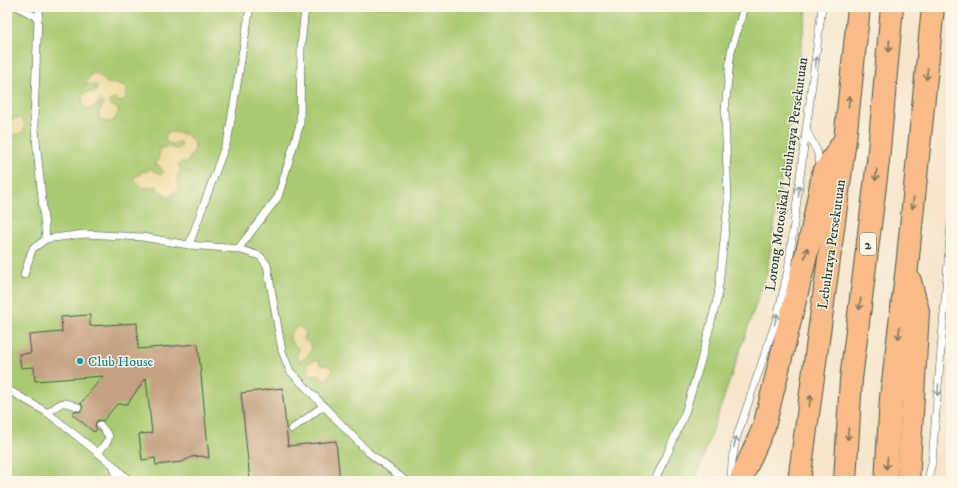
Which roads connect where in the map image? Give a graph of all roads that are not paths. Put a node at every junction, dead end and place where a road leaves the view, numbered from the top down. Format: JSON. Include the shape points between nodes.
{"nodes":[{"id":1,"x":18,"y":7,"type":"edge"},
{"id":2,"x":40,"y":7,"type":"edge"},
{"id":3,"x":250,"y":7,"type":"edge"},
{"id":4,"x":305,"y":7,"type":"edge"},
{"id":5,"x":744,"y":7,"type":"edge"},
{"id":6,"x":822,"y":7,"type":"edge"},
{"id":7,"x":859,"y":7,"type":"edge"},
{"id":8,"x":892,"y":7,"type":"edge"},
{"id":9,"x":933,"y":7,"type":"edge"},
{"id":10,"x":38,"y":18,"type":"junction"},
{"id":11,"x":807,"y":132,"type":"junction"},
{"id":12,"x":845,"y":140,"type":"junction"},
{"id":13,"x":822,"y":174,"type":"junction"},
{"id":14,"x":951,"y":225,"type":"edge"},
{"id":15,"x":46,"y":239,"type":"junction"},
{"id":16,"x":189,"y":245,"type":"junction"},
{"id":17,"x":238,"y":249,"type":"junction"},
{"id":18,"x":907,"y":267,"type":"junction"},
{"id":19,"x":24,"y":275,"type":"dead end"},
{"id":20,"x":7,"y":389,"type":"edge"},
{"id":21,"x":323,"y":406,"type":"junction"},
{"id":22,"x":78,"y":407,"type":"dead end"},
{"id":23,"x":48,"y":413,"type":"junction"},
{"id":24,"x":100,"y":425,"type":"dead end"},
{"id":25,"x":292,"y":429,"type":"dead end"},
{"id":26,"x":98,"y":453,"type":"junction"},
{"id":27,"x":113,"y":465,"type":"junction"},
{"id":28,"x":118,"y":481,"type":"edge"},
{"id":29,"x":130,"y":481,"type":"edge"},
{"id":30,"x":406,"y":481,"type":"edge"},
{"id":31,"x":654,"y":481,"type":"edge"},
{"id":32,"x":731,"y":481,"type":"edge"},
{"id":33,"x":740,"y":481,"type":"edge"},
{"id":34,"x":799,"y":481,"type":"edge"},
{"id":35,"x":845,"y":481,"type":"edge"},
{"id":36,"x":886,"y":481,"type":"edge"},
{"id":37,"x":908,"y":481,"type":"edge"},
{"id":38,"x":928,"y":481,"type":"edge"}],
"edges":[{"from":1,"to":10,"type":"lane"},
{"from":2,"to":10,"type":"lane"},
{"from":3,"to":16,"type":"lane","via":[[228,138]]},
{"from":4,"to":17,"type":"lane","via":[[301,46],[300,124],[278,197]]},
{"from":5,"to":31,"type":"lane","via":[[731,51],[725,110],[728,203],[718,296],[685,413]]},
{"from":11,"to":6,"type":"lane","name":"Lorong Motosikal Lebuhraya Persekutuan","one_way":true},
{"from":12,"to":7,"type":"highway","name":"Lebuhraya Persekutuan","one_way":true},
{"from":8,"to":35,"type":"highway","number":"2","one_way":true,"via":[[878,161],[851,379]]},
{"from":9,"to":18,"type":"highway","one_way":true},
{"from":10,"to":15,"type":"lane","via":[[34,119]]},
{"from":11,"to":13,"type":"lane","via":[[817,151]]},
{"from":32,"to":11,"type":"lane","name":"Lorong Motosikal Lebuhraya Persekutuan","one_way":true,"via":[[736,439],[777,318],[788,270]]},
{"from":12,"to":13,"type":"highway"},
{"from":34,"to":12,"type":"highway","name":"Lebuhraya Persekutuan","one_way":true},
{"from":33,"to":13,"type":"highway","one_way":true,"via":[[764,427],[812,232]]},
{"from":14,"to":38,"type":"lane","one_way":true,"via":[[932,462]]},
{"from":15,"to":16,"type":"lane","via":[[84,234],[142,237]]},
{"from":15,"to":19,"type":"lane","via":[[33,248]]},
{"from":16,"to":17,"type":"lane"},
{"from":17,"to":21,"type":"lane","via":[[260,256],[267,265],[282,351],[290,371]]},
{"from":18,"to":36,"type":"highway","one_way":true,"via":[[891,398]]},
{"from":18,"to":37,"type":"highway","via":[[918,312]]},
{"from":20,"to":23,"type":"lane"},
{"from":21,"to":25,"type":"lane"},
{"from":21,"to":30,"type":"lane","via":[[368,452]]},
{"from":22,"to":23,"type":"lane","via":[[62,402]]},
{"from":23,"to":26,"type":"lane"},
{"from":24,"to":26,"type":"lane","via":[[109,436]]},
{"from":26,"to":27,"type":"lane"},
{"from":27,"to":28,"type":"lane"},
{"from":27,"to":29,"type":"lane"}]}
